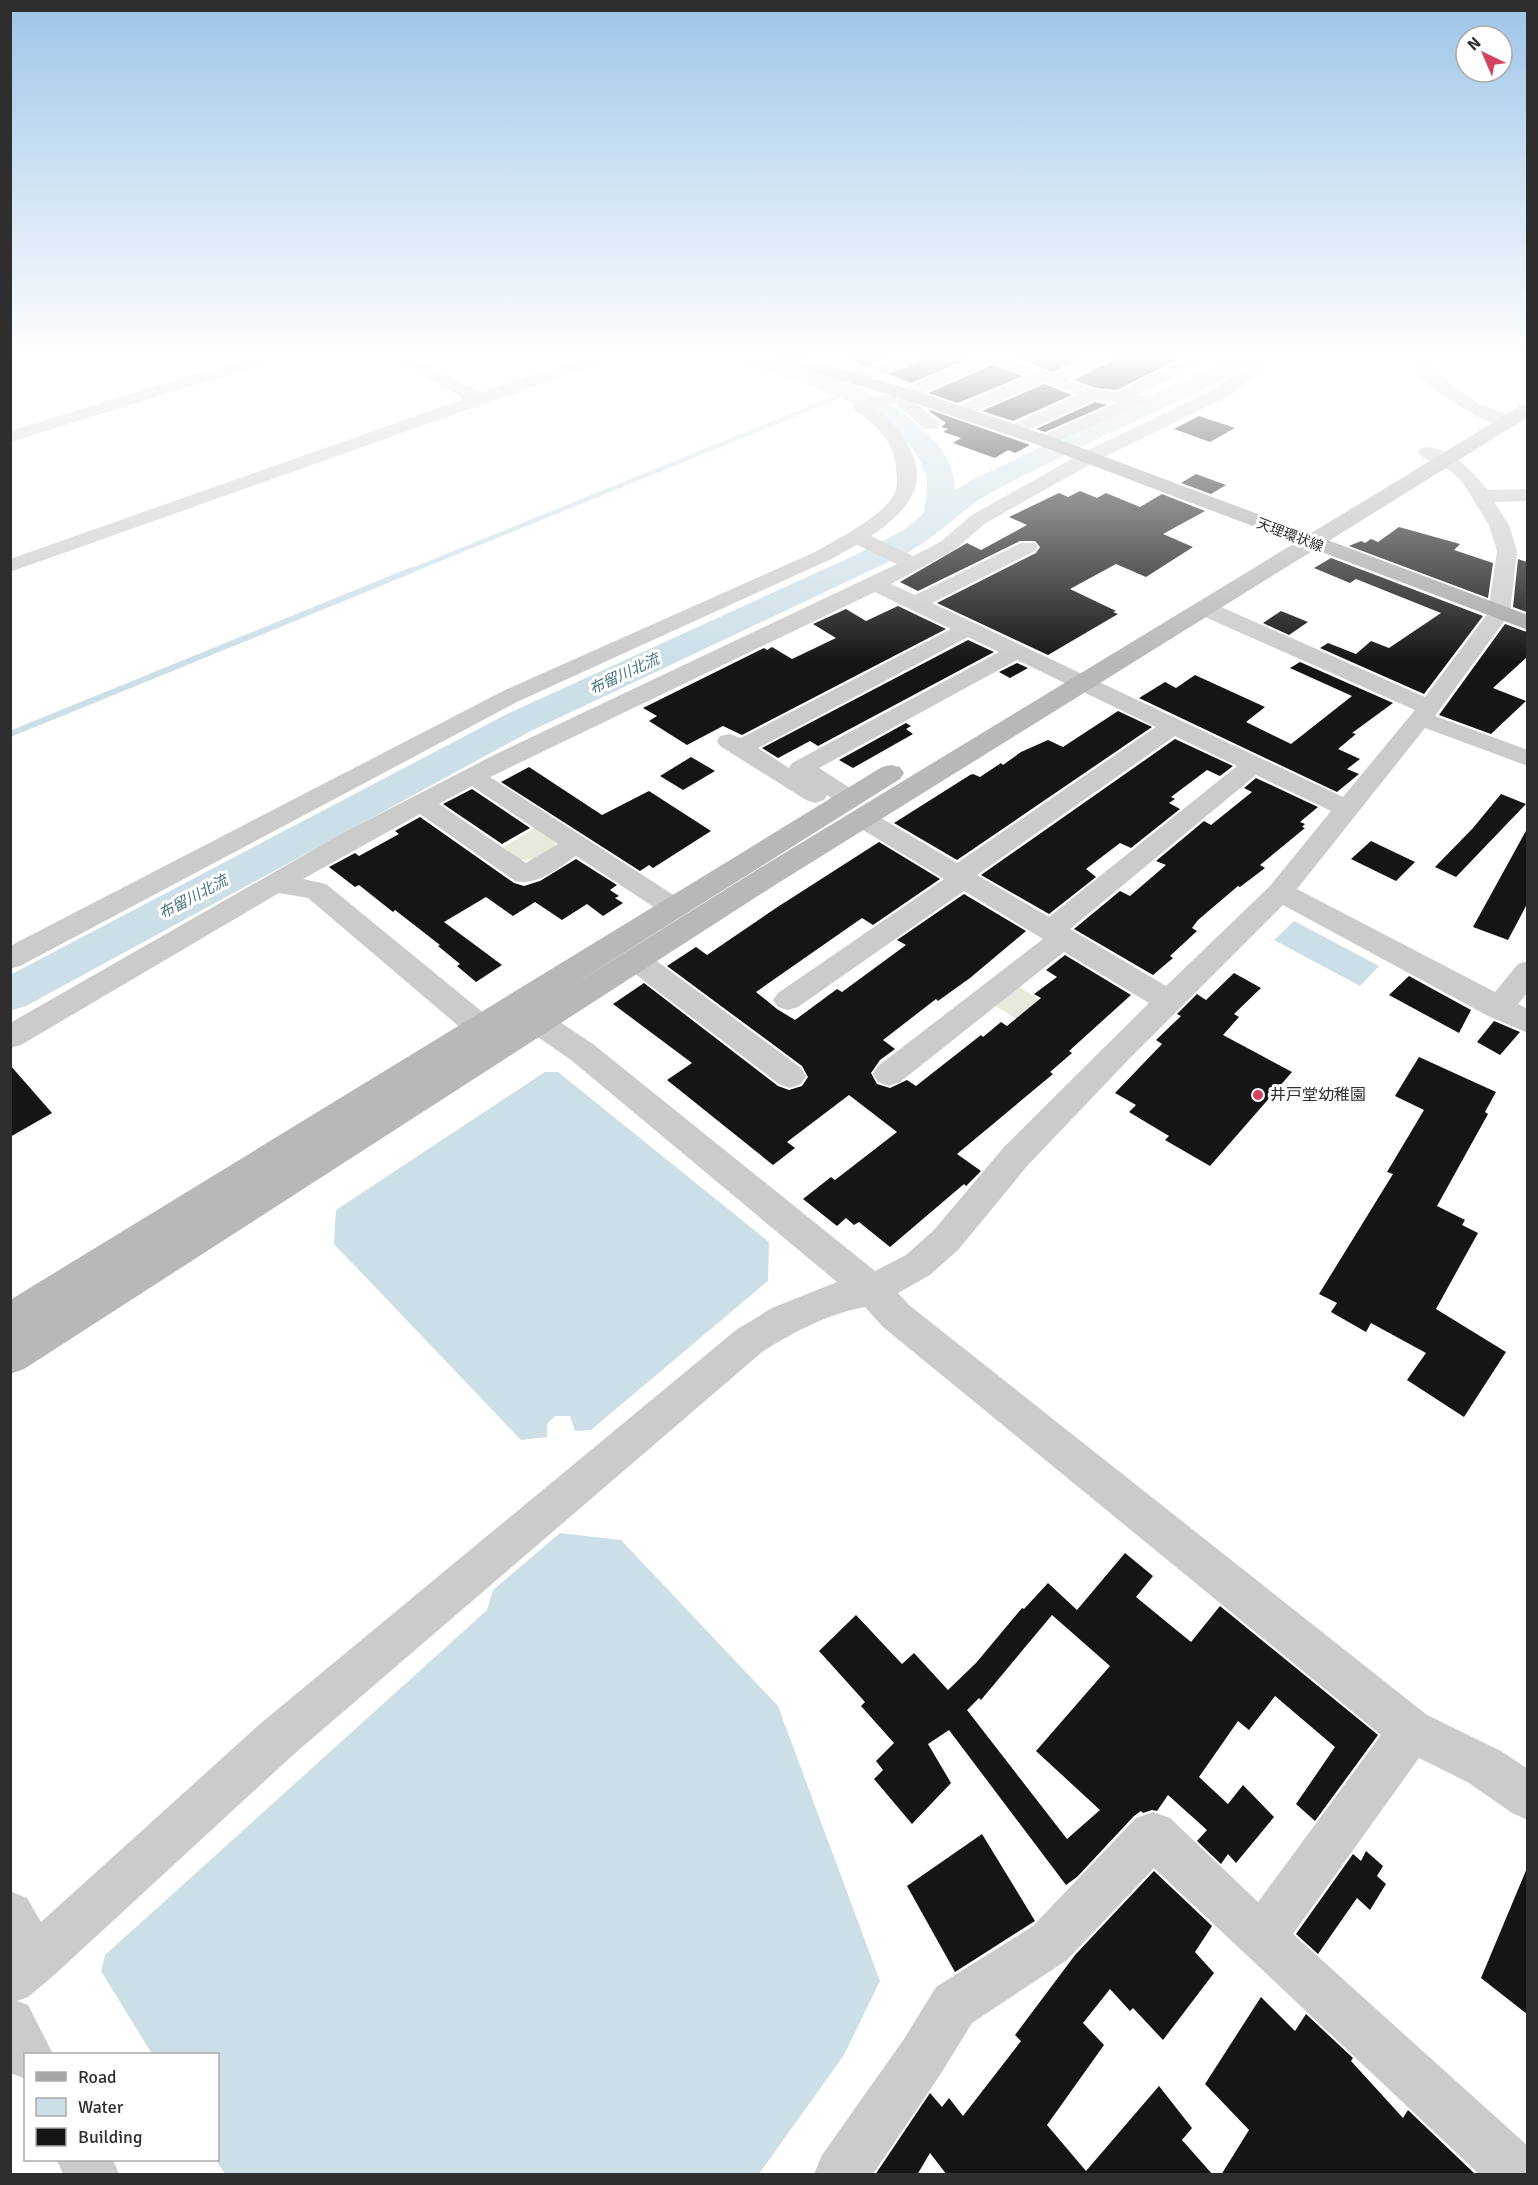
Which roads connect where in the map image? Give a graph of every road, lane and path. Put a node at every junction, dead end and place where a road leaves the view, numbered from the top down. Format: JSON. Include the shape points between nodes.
{"nodes":[{"id":1,"x":313,"y":458,"type":"edge"},
{"id":2,"x":905,"y":458,"type":"edge"},
{"id":3,"x":1085,"y":458,"type":"edge"},
{"id":4,"x":1090,"y":458,"type":"edge"},
{"id":5,"x":1433,"y":458,"type":"edge"},
{"id":6,"x":1440,"y":458,"type":"edge"},
{"id":7,"x":1527,"y":495,"type":"edge"},
{"id":8,"x":1482,"y":496,"type":"junction"},
{"id":9,"x":860,"y":538,"type":"junction"},
{"id":10,"x":1301,"y":539,"type":"junction"},
{"id":11,"x":1028,"y":547,"type":"dead end"},
{"id":12,"x":912,"y":563,"type":"junction"},
{"id":13,"x":10,"y":566,"type":"edge"},
{"id":14,"x":875,"y":584,"type":"junction"},
{"id":15,"x":916,"y":603,"type":"junction"},
{"id":16,"x":1204,"y":608,"type":"junction"},
{"id":17,"x":1499,"y":613,"type":"junction"},
{"id":18,"x":1527,"y":623,"type":"edge"},
{"id":19,"x":961,"y":632,"type":"dead end"},
{"id":20,"x":1015,"y":652,"type":"junction"},
{"id":21,"x":1071,"y":677,"type":"junction"},
{"id":22,"x":1425,"y":713,"type":"junction"},
{"id":23,"x":1174,"y":726,"type":"junction"},
{"id":24,"x":1527,"y":759,"type":"edge"},
{"id":25,"x":1254,"y":765,"type":"junction"},
{"id":26,"x":482,"y":782,"type":"dead end"},
{"id":27,"x":848,"y":808,"type":"junction"},
{"id":28,"x":429,"y":809,"type":"dead end"},
{"id":29,"x":1347,"y":809,"type":"junction"},
{"id":30,"x":577,"y":844,"type":"junction"},
{"id":31,"x":960,"y":877,"type":"junction"},
{"id":32,"x":277,"y":884,"type":"junction"},
{"id":33,"x":1280,"y":892,"type":"junction"},
{"id":34,"x":673,"y":907,"type":"junction"},
{"id":35,"x":1056,"y":935,"type":"junction"},
{"id":36,"x":10,"y":959,"type":"edge"},
{"id":37,"x":636,"y":960,"type":"junction"},
{"id":38,"x":1527,"y":971,"type":"edge"},
{"id":39,"x":788,"y":1000,"type":"dead end"},
{"id":40,"x":1169,"y":1001,"type":"junction"},
{"id":41,"x":1499,"y":1008,"type":"junction"},
{"id":42,"x":526,"y":1014,"type":"junction"},
{"id":43,"x":1527,"y":1023,"type":"edge"},
{"id":44,"x":480,"y":1027,"type":"junction"},
{"id":45,"x":10,"y":1036,"type":"edge"},
{"id":46,"x":889,"y":1074,"type":"dead end"},
{"id":47,"x":790,"y":1076,"type":"dead end"},
{"id":48,"x":872,"y":1290,"type":"junction"},
{"id":49,"x":10,"y":1320,"type":"edge"},
{"id":50,"x":10,"y":1357,"type":"edge"},
{"id":51,"x":1411,"y":1731,"type":"junction"},
{"id":52,"x":1527,"y":1797,"type":"edge"},
{"id":53,"x":10,"y":1915,"type":"edge"},
{"id":54,"x":1261,"y":1938,"type":"junction"},
{"id":55,"x":23,"y":1970,"type":"edge"},
{"id":56,"x":10,"y":2024,"type":"edge"},
{"id":57,"x":26,"y":2053,"type":"edge"},
{"id":58,"x":85,"y":2161,"type":"edge"},
{"id":59,"x":92,"y":2175,"type":"edge"},
{"id":60,"x":841,"y":2175,"type":"edge"},
{"id":61,"x":1518,"y":2175,"type":"edge"}],
"edges":[{"from":1,"to":13,"type":"street"},
{"from":2,"to":9,"type":"street","via":[[905,490]]},
{"from":3,"to":12,"type":"street","via":[[979,519],[947,546]]},
{"from":4,"to":10,"type":"main road","name":"天理環状線"},
{"from":5,"to":10,"type":"street"},
{"from":6,"to":8,"type":"street","via":[[1458,468]]},
{"from":7,"to":8,"type":"street"},
{"from":8,"to":17,"type":"street","via":[[1499,525],[1507,550]]},
{"from":9,"to":12,"type":"street"},
{"from":9,"to":36,"type":"street","via":[[511,696]]},
{"from":10,"to":16,"type":"street"},
{"from":10,"to":17,"type":"main road","name":"天理環状線"},
{"from":10,"to":21,"type":"street"},
{"from":11,"to":15,"type":"street"},
{"from":12,"to":14,"type":"street"},
{"from":14,"to":15,"type":"street"},
{"from":14,"to":32,"type":"street","via":[[507,758],[350,840]]},
{"from":15,"to":20,"type":"street"},
{"from":16,"to":21,"type":"street"},
{"from":16,"to":22,"type":"street"},
{"from":17,"to":18,"type":"main road","name":"天理環状線"},
{"from":17,"to":22,"type":"street"},
{"from":19,"to":27,"type":"street","via":[[734,745]]},
{"from":20,"to":21,"type":"street"},
{"from":20,"to":27,"type":"street","via":[[801,768]]},
{"from":21,"to":23,"type":"street"},
{"from":21,"to":27,"type":"street"},
{"from":22,"to":24,"type":"street"},
{"from":22,"to":29,"type":"street"},
{"from":23,"to":25,"type":"street"},
{"from":23,"to":31,"type":"street"},
{"from":25,"to":29,"type":"street"},
{"from":25,"to":35,"type":"street"},
{"from":26,"to":30,"type":"street"},
{"from":27,"to":31,"type":"street"},
{"from":27,"to":34,"type":"street"},
{"from":27,"to":37,"type":"street"},
{"from":28,"to":30,"type":"street","via":[[525,875]]},
{"from":29,"to":33,"type":"street"},
{"from":30,"to":34,"type":"street"},
{"from":31,"to":35,"type":"street"},
{"from":31,"to":39,"type":"street"},
{"from":32,"to":44,"type":"street","via":[[316,890]]},
{"from":32,"to":45,"type":"street"},
{"from":33,"to":40,"type":"street"},
{"from":33,"to":41,"type":"street"},
{"from":34,"to":42,"type":"street"},
{"from":35,"to":40,"type":"street"},
{"from":35,"to":46,"type":"street"},
{"from":37,"to":42,"type":"street"},
{"from":37,"to":47,"type":"street"},
{"from":38,"to":41,"type":"street"},
{"from":40,"to":48,"type":"street","via":[[1016,1156],[946,1240],[918,1265]]},
{"from":41,"to":43,"type":"street"},
{"from":42,"to":44,"type":"street"},
{"from":42,"to":48,"type":"street","via":[[582,1052]]},
{"from":42,"to":50,"type":"street"},
{"from":44,"to":49,"type":"street"},
{"from":48,"to":51,"type":"street","via":[[896,1316]]},
{"from":48,"to":55,"type":"street","via":[[840,1296],[785,1319],[749,1341],[277,1739]]},
{"from":51,"to":52,"type":"street","via":[[1485,1767]]},
{"from":51,"to":54,"type":"street"},
{"from":53,"to":55,"type":"street"},
{"from":54,"to":60,"type":"street","via":[[1153,1835],[1050,1943],[954,2005]]},
{"from":54,"to":61,"type":"street"},
{"from":56,"to":57,"type":"street"},
{"from":58,"to":59,"type":"street"}]}
